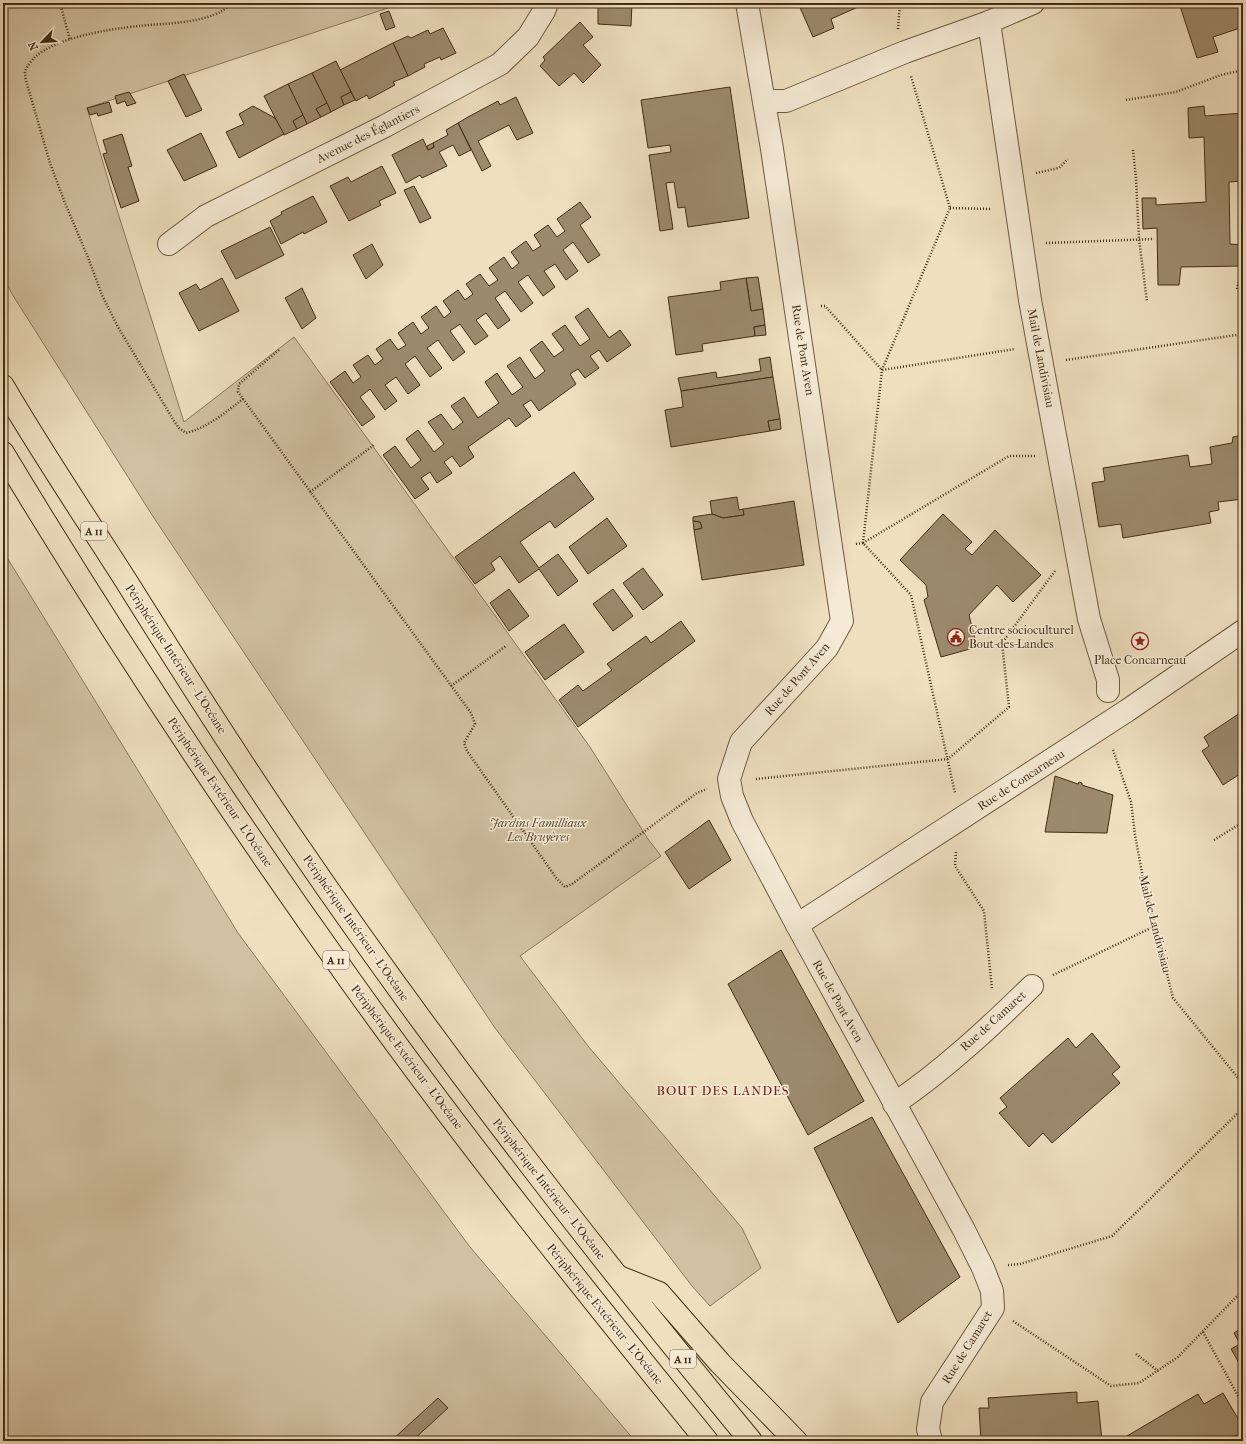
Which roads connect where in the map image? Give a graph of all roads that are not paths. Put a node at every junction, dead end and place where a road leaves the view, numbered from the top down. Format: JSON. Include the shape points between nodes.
{"nodes":[{"id":1,"x":547,"y":3,"type":"edge"},
{"id":2,"x":747,"y":3,"type":"edge"},
{"id":3,"x":1034,"y":3,"type":"edge"},
{"id":4,"x":989,"y":22,"type":"junction"},
{"id":5,"x":764,"y":101,"type":"junction"},
{"id":6,"x":169,"y":244,"type":"dead end"},
{"id":7,"x":3,"y":386,"type":"edge"},
{"id":8,"x":3,"y":453,"type":"edge"},
{"id":9,"x":1243,"y":631,"type":"edge"},
{"id":10,"x":1108,"y":691,"type":"dead end"},
{"id":11,"x":797,"y":925,"type":"junction"},
{"id":12,"x":1032,"y":986,"type":"road end"},
{"id":13,"x":894,"y":1104,"type":"junction"},
{"id":14,"x":984,"y":1268,"type":"joint"},
{"id":15,"x":616,"y":1276,"type":"junction"},
{"id":16,"x":707,"y":1441,"type":"edge"},
{"id":17,"x":751,"y":1441,"type":"edge"},
{"id":18,"x":796,"y":1441,"type":"edge"},
{"id":19,"x":931,"y":1441,"type":"edge"}],
"edges":[{"from":1,"to":6,"type":"street","name":"Avenue des Églantiers","via":[[528,37],[500,64],[206,216]]},
{"from":2,"to":5,"type":"street","name":"Rue de Pont Aven"},
{"from":3,"to":4,"type":"street"},
{"from":4,"to":5,"type":"street","via":[[904,52],[786,101]]},
{"from":4,"to":10,"type":"street","name":"Mail de Landivisiau","via":[[1040,355],[1089,619],[1108,680]]},
{"from":5,"to":11,"type":"street","name":"Rue de Pont Aven","via":[[842,621],[827,648],[741,742],[729,779],[732,796],[742,822]]},
{"from":7,"to":15,"type":"highway","name":"Périphérique Intérieur - L’Océane","number":"A 11","via":[[186,676],[297,845],[466,1081]]},
{"from":8,"to":16,"type":"highway","name":"Périphérique Extérieur - L’Océane","number":"A 11","via":[[197,760],[352,984],[495,1175]]},
{"from":9,"to":11,"type":"street","name":"Rue de Concarneau","via":[[1128,710]]},
{"from":11,"to":13,"type":"street","name":"Rue de Pont Aven"},
{"from":12,"to":13,"type":"street","name":"Rue de Camaret","via":[[995,1022],[919,1087]]},
{"from":13,"to":14,"type":"street","name":"Rue de Pont Aven"},
{"from":14,"to":19,"type":"street","name":"Rue de Camaret","via":[[992,1291],[992,1308],[932,1402],[928,1429]]},
{"from":15,"to":17,"type":"highway","name":"Périphérique Intérieur - L’Océane","number":"A 11"},
{"from":15,"to":18,"type":"highway","via":[[659,1293],[720,1363]]}]}
